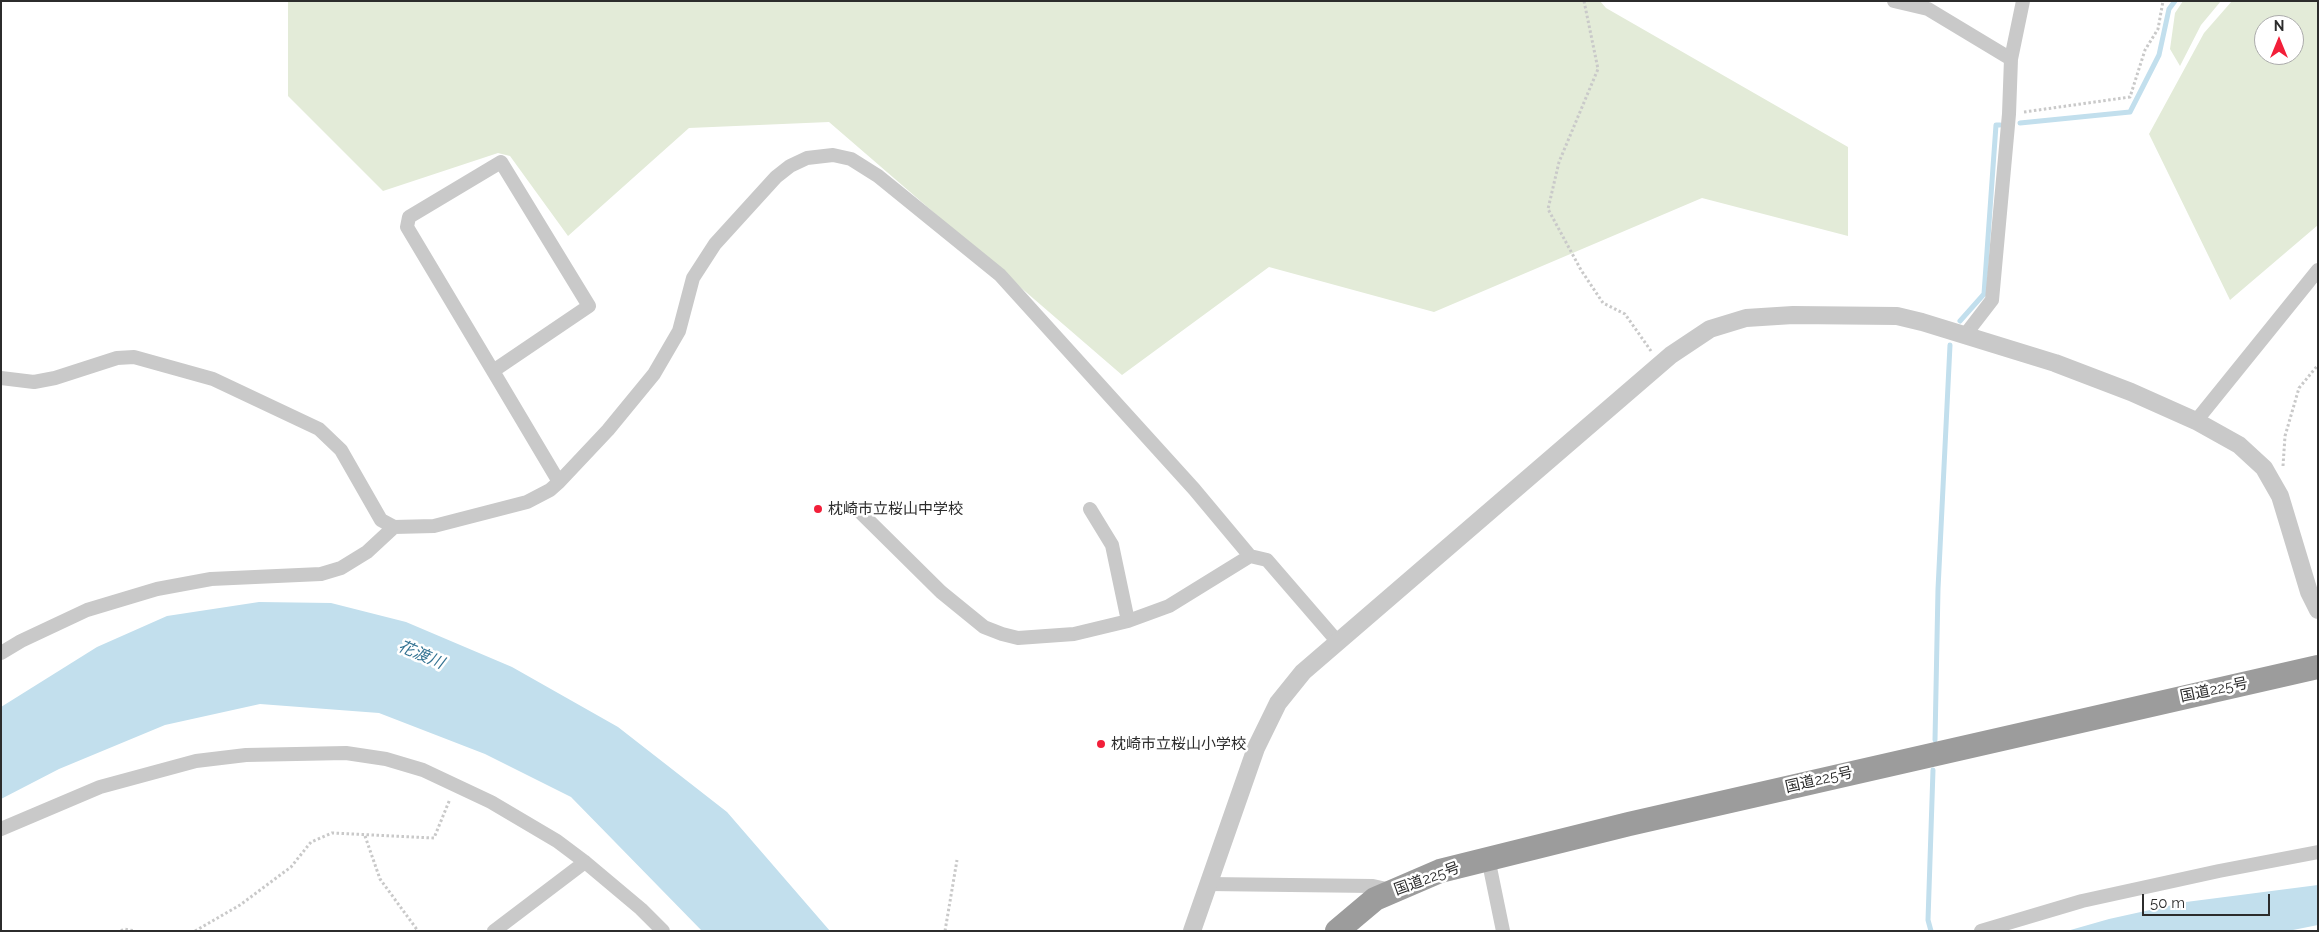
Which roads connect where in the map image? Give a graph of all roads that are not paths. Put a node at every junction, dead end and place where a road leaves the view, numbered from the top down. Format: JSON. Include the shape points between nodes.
{"nodes":[{"id":1,"x":1894,"y":1,"type":"edge"},
{"id":2,"x":2023,"y":1,"type":"edge"},
{"id":3,"x":2011,"y":59,"type":"junction"},
{"id":4,"x":2318,"y":270,"type":"edge"},
{"id":5,"x":1964,"y":335,"type":"junction"},
{"id":6,"x":493,"y":371,"type":"junction"},
{"id":7,"x":1,"y":378,"type":"edge"},
{"id":8,"x":2196,"y":421,"type":"junction"},
{"id":9,"x":559,"y":482,"type":"junction"},
{"id":10,"x":856,"y":508,"type":"dead end"},
{"id":11,"x":1090,"y":509,"type":"dead end"},
{"id":12,"x":394,"y":527,"type":"junction"},
{"id":13,"x":1250,"y":556,"type":"junction"},
{"id":14,"x":2318,"y":610,"type":"edge"},
{"id":15,"x":1128,"y":621,"type":"junction"},
{"id":16,"x":1337,"y":641,"type":"junction"},
{"id":17,"x":1,"y":653,"type":"edge"},
{"id":18,"x":2318,"y":667,"type":"edge"},
{"id":19,"x":1,"y":829,"type":"edge"},
{"id":20,"x":2318,"y":852,"type":"edge"},
{"id":21,"x":1488,"y":858,"type":"junction"},
{"id":22,"x":585,"y":862,"type":"junction"},
{"id":23,"x":1208,"y":884,"type":"junction"},
{"id":24,"x":1394,"y":890,"type":"junction"},
{"id":25,"x":494,"y":931,"type":"edge"},
{"id":26,"x":663,"y":931,"type":"edge"},
{"id":27,"x":1192,"y":931,"type":"edge"},
{"id":28,"x":1337,"y":931,"type":"edge"},
{"id":29,"x":1503,"y":931,"type":"edge"},
{"id":30,"x":1981,"y":931,"type":"edge"}],
"edges":[{"from":1,"to":3,"type":"street","via":[[1928,9]]},
{"from":2,"to":3,"type":"street"},
{"from":3,"to":5,"type":"street","via":[[1992,300]]},
{"from":4,"to":8,"type":"street"},
{"from":5,"to":8,"type":"street","via":[[2055,363]]},
{"from":5,"to":16,"type":"street","via":[[1896,316],[1746,318],[1710,329],[1661,364]]},
{"from":6,"to":6,"type":"street","via":[[407,227],[409,216],[501,162],[589,306]]},
{"from":6,"to":9,"type":"street"},
{"from":7,"to":12,"type":"street","via":[[34,382],[117,358],[134,357],[213,379],[319,429],[341,450],[381,520]]},
{"from":8,"to":14,"type":"street","via":[[2239,445],[2264,468],[2280,496],[2309,592]]},
{"from":9,"to":12,"type":"street","via":[[526,502],[434,526]]},
{"from":9,"to":13,"type":"street","via":[[654,374],[679,331],[693,278],[715,244],[790,166],[807,158],[832,156],[852,159],[878,176],[1000,275],[1194,488]]},
{"from":10,"to":15,"type":"street","via":[[941,592],[984,627],[1018,638],[1074,634]]},
{"from":11,"to":15,"type":"street","via":[[1112,544]]},
{"from":12,"to":17,"type":"street","via":[[367,552],[341,568],[321,574],[211,579],[157,589],[87,610]]},
{"from":13,"to":15,"type":"street","via":[[1169,606]]},
{"from":13,"to":16,"type":"street","via":[[1267,560]]},
{"from":16,"to":23,"type":"street","via":[[1303,672],[1278,703],[1256,748]]},
{"from":18,"to":21,"type":"highway","name":"国道225号"},
{"from":19,"to":22,"type":"street","via":[[100,787],[196,761],[246,755],[346,753],[423,770],[456,784],[525,821]]},
{"from":20,"to":30,"type":"street","via":[[2082,900]]},
{"from":21,"to":24,"type":"highway","name":"国道225号","via":[[1440,871]]},
{"from":21,"to":29,"type":"street"},
{"from":22,"to":25,"type":"street"},
{"from":22,"to":26,"type":"street"},
{"from":23,"to":24,"type":"street","via":[[1373,886]]},
{"from":23,"to":27,"type":"street"},
{"from":24,"to":28,"type":"highway","name":"国道225号","via":[[1375,899]]}]}
